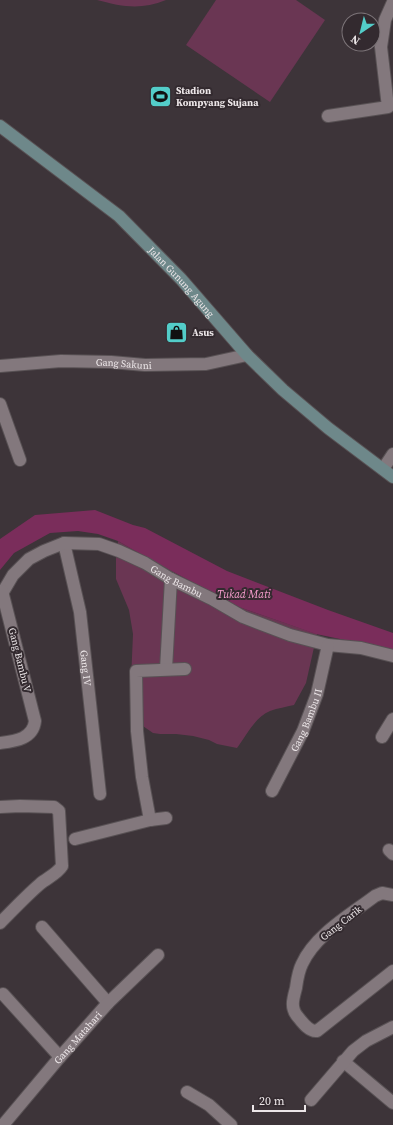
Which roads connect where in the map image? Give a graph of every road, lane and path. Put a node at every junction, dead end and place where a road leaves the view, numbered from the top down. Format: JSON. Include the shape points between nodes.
{"nodes":[{"id":1,"x":393,"y":2,"type":"edge"},
{"id":2,"x":328,"y":116,"type":"dead end"},
{"id":3,"x":0,"y":126,"type":"edge"},
{"id":4,"x":247,"y":355,"type":"junction"},
{"id":5,"x":0,"y":366,"type":"edge"},
{"id":6,"x":0,"y":404,"type":"edge"},
{"id":7,"x":393,"y":454,"type":"edge"},
{"id":8,"x":20,"y":460,"type":"dead end"},
{"id":9,"x":383,"y":469,"type":"junction"},
{"id":10,"x":393,"y":477,"type":"edge"},
{"id":11,"x":64,"y":543,"type":"junction"},
{"id":12,"x":171,"y":580,"type":"junction"},
{"id":13,"x":1,"y":594,"type":"edge"},
{"id":14,"x":328,"y":645,"type":"junction"},
{"id":15,"x":393,"y":656,"type":"edge"},
{"id":16,"x":166,"y":669,"type":"junction"},
{"id":17,"x":185,"y":669,"type":"dead end"},
{"id":18,"x":393,"y":719,"type":"edge"},
{"id":19,"x":382,"y":737,"type":"dead end"},
{"id":20,"x":0,"y":743,"type":"edge"},
{"id":21,"x":272,"y":791,"type":"dead end"},
{"id":22,"x":100,"y":794,"type":"dead end"},
{"id":23,"x":0,"y":807,"type":"edge"},
{"id":24,"x":166,"y":818,"type":"dead end"},
{"id":25,"x":150,"y":820,"type":"junction"},
{"id":26,"x":75,"y":839,"type":"dead end"},
{"id":27,"x":393,"y":895,"type":"edge"},
{"id":28,"x":0,"y":923,"type":"edge"},
{"id":29,"x":42,"y":927,"type":"dead end"},
{"id":30,"x":158,"y":955,"type":"dead end"},
{"id":31,"x":393,"y":971,"type":"edge"},
{"id":32,"x":3,"y":994,"type":"dead end"},
{"id":33,"x":108,"y":1003,"type":"junction"},
{"id":34,"x":393,"y":1027,"type":"edge"},
{"id":35,"x":60,"y":1057,"type":"junction"},
{"id":36,"x":343,"y":1061,"type":"junction"},
{"id":37,"x":187,"y":1092,"type":"dead end"},
{"id":38,"x":311,"y":1100,"type":"dead end"},
{"id":39,"x":393,"y":1103,"type":"edge"},
{"id":40,"x":3,"y":1125,"type":"edge"},
{"id":41,"x":230,"y":1125,"type":"edge"}],
"edges":[{"from":1,"to":2,"type":"street","via":[[385,20],[381,48],[388,107]]},
{"from":3,"to":4,"type":"main road","name":"Jalan Gunung Agung","via":[[119,216],[181,280]]},
{"from":4,"to":5,"type":"street","name":"Gang Sakuni","via":[[206,364],[145,365],[62,361]]},
{"from":4,"to":9,"type":"main road","name":"Jalan Gunung Agung","via":[[301,406]]},
{"from":6,"to":8,"type":"street"},
{"from":7,"to":9,"type":"street"},
{"from":9,"to":10,"type":"main road","name":"Jalan Gunung Agung"},
{"from":11,"to":12,"type":"street","name":"Gang Bambu","via":[[99,544],[145,563]]},
{"from":11,"to":13,"type":"street","name":"Gang Bambu","via":[[29,559],[13,575]]},
{"from":11,"to":22,"type":"street","name":"Gang IV","via":[[80,612]]},
{"from":12,"to":14,"type":"street","name":"Gang Bambu","via":[[243,617],[290,635]]},
{"from":12,"to":16,"type":"street"},
{"from":13,"to":20,"type":"street","name":"Gang Bambu V","via":[[35,721],[33,729],[23,738]]},
{"from":14,"to":15,"type":"street","name":"Gang Bambu","via":[[361,648]]},
{"from":14,"to":21,"type":"street","name":"Gang Bambu II","via":[[317,694],[303,730]]},
{"from":16,"to":17,"type":"street"},
{"from":16,"to":25,"type":"street","via":[[136,671],[137,731]]},
{"from":18,"to":19,"type":"street"},
{"from":23,"to":28,"type":"street","via":[[54,807],[59,811],[62,866],[23,899]]},
{"from":24,"to":25,"type":"street"},
{"from":25,"to":26,"type":"street"},
{"from":27,"to":31,"type":"street","name":"Gang Carik","via":[[375,896],[312,947],[301,965],[292,1002],[293,1011],[314,1031],[320,1029]]},
{"from":29,"to":33,"type":"street"},
{"from":30,"to":33,"type":"street","name":"Gang Matahari"},
{"from":32,"to":35,"type":"street"},
{"from":33,"to":35,"type":"street","name":"Gang Matahari"},
{"from":34,"to":36,"type":"street","via":[[366,1041]]},
{"from":35,"to":40,"type":"street","name":"Gang Matahari"},
{"from":36,"to":38,"type":"street"},
{"from":36,"to":39,"type":"street"},
{"from":37,"to":41,"type":"street","via":[[208,1105]]}]}
